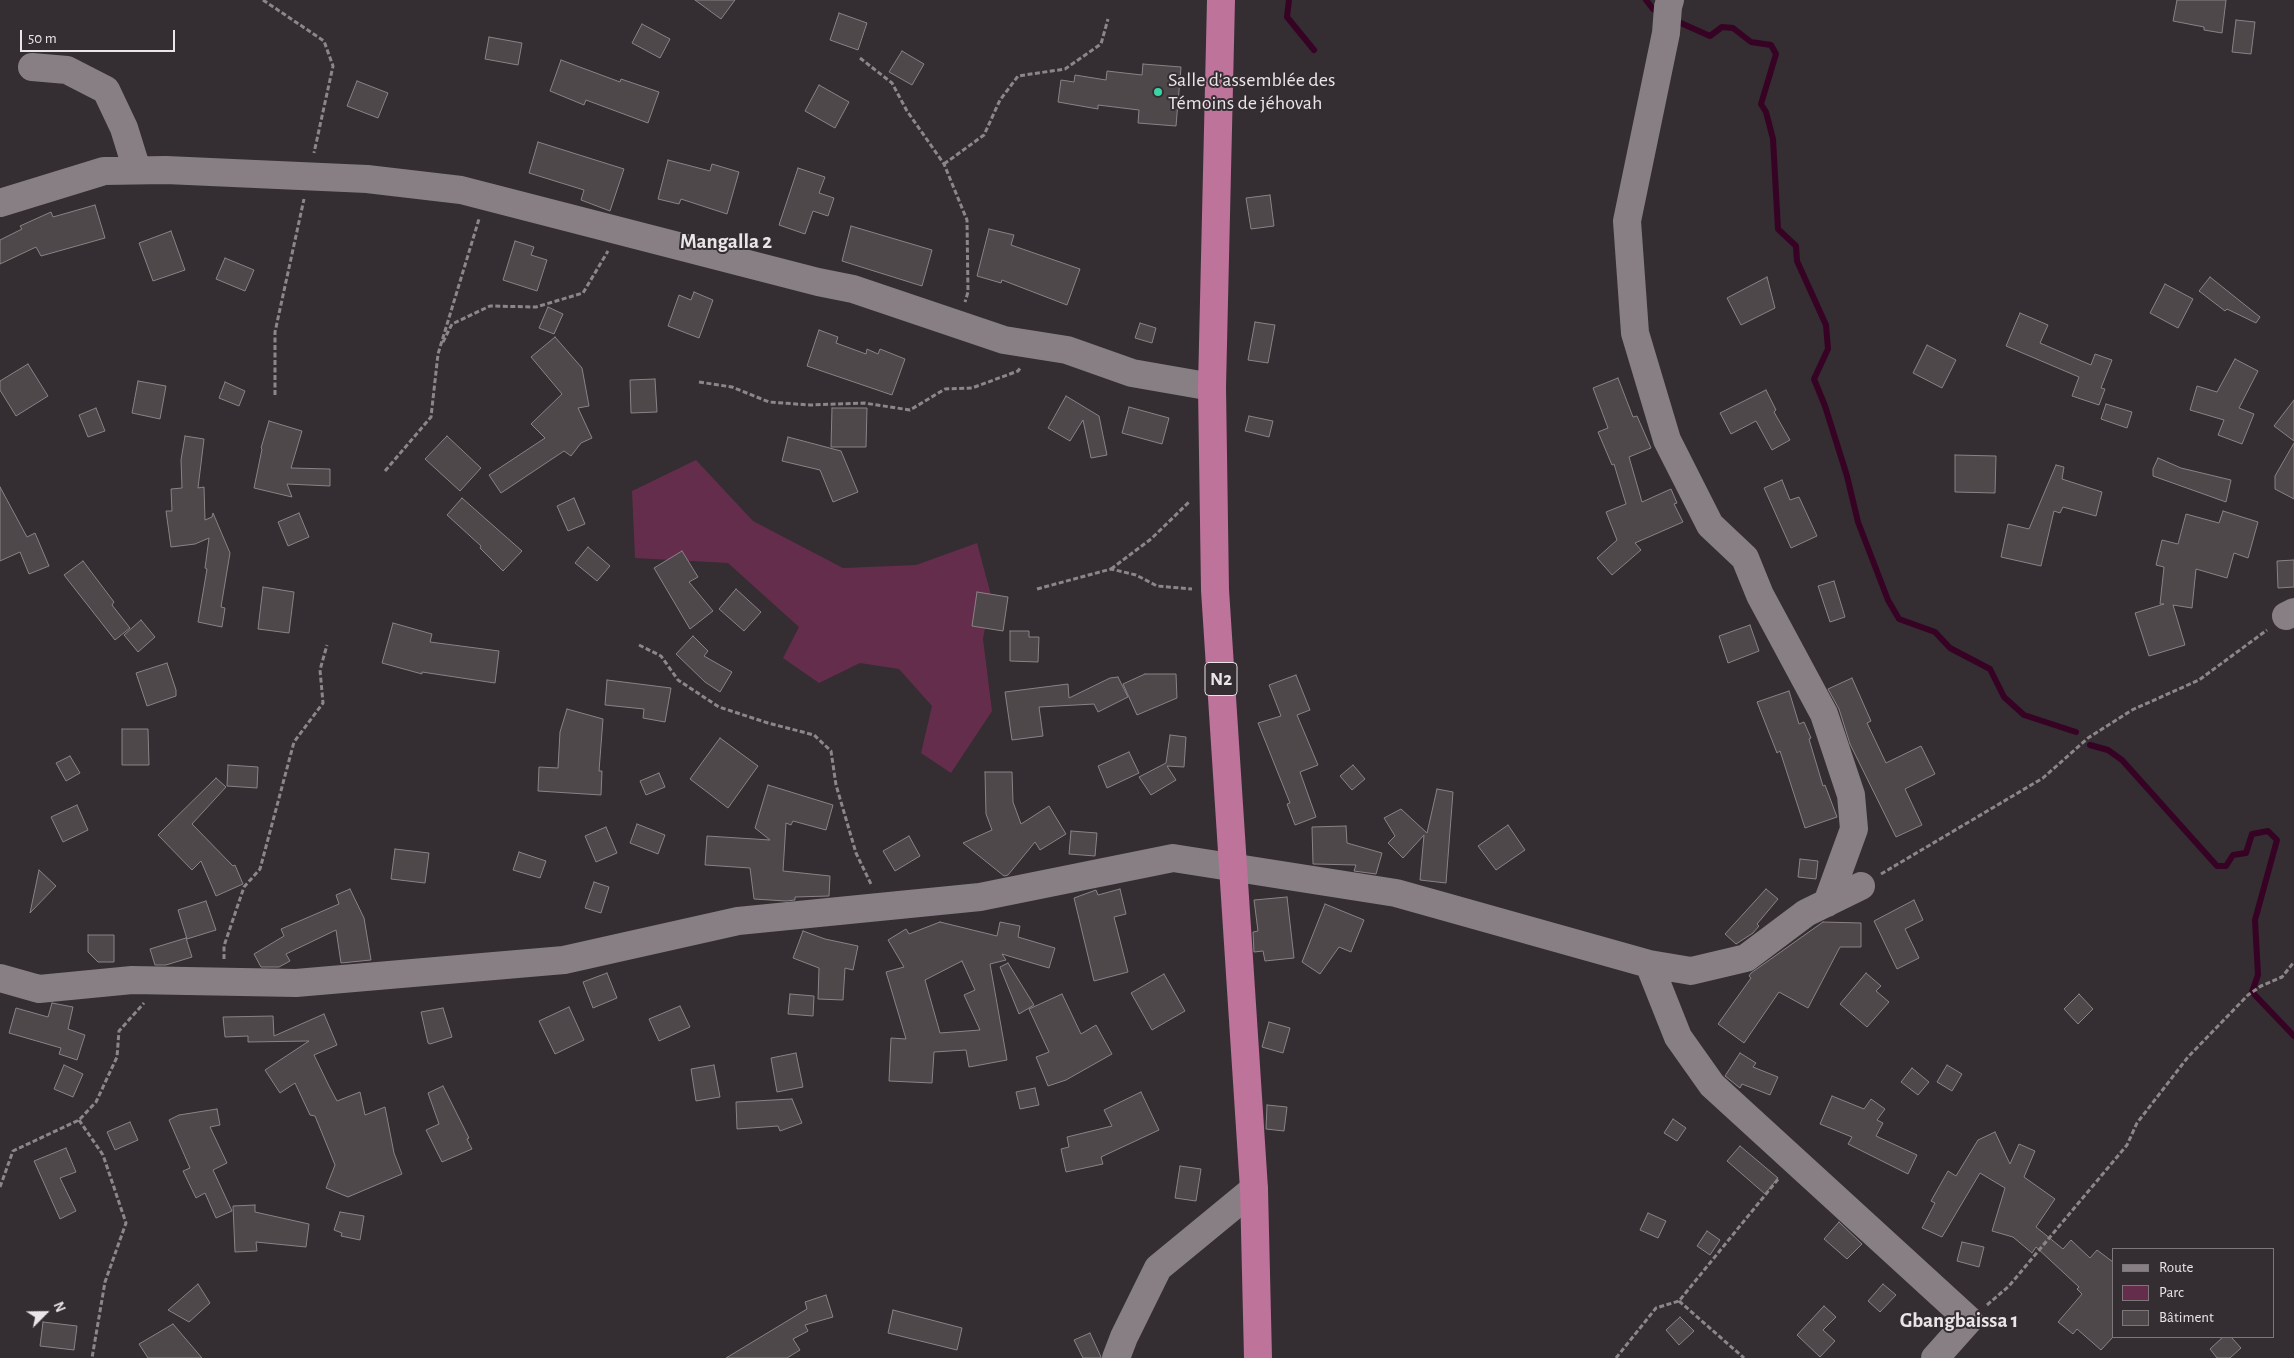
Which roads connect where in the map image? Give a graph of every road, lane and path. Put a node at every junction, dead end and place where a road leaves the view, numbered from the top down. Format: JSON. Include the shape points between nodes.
{"nodes":[{"id":1,"x":1220,"y":0,"type":"edge"},
{"id":2,"x":1670,"y":0,"type":"edge"},
{"id":3,"x":1108,"y":19,"type":"dead end"},
{"id":4,"x":860,"y":58,"type":"dead end"},
{"id":5,"x":32,"y":68,"type":"dead end"},
{"id":6,"x":944,"y":164,"type":"junction"},
{"id":7,"x":137,"y":170,"type":"junction"},
{"id":8,"x":486,"y":196,"type":"junction"},
{"id":9,"x":0,"y":203,"type":"edge"},
{"id":10,"x":620,"y":231,"type":"junction"},
{"id":11,"x":958,"y":324,"type":"junction"},
{"id":12,"x":1034,"y":345,"type":"junction"},
{"id":13,"x":438,"y":354,"type":"junction"},
{"id":14,"x":699,"y":382,"type":"dead end"},
{"id":15,"x":1212,"y":387,"type":"junction"},
{"id":16,"x":385,"y":471,"type":"dead end"},
{"id":17,"x":1213,"y":479,"type":"junction"},
{"id":18,"x":1111,"y":569,"type":"junction"},
{"id":19,"x":1037,"y":588,"type":"dead end"},
{"id":20,"x":1215,"y":590,"type":"junction"},
{"id":21,"x":2290,"y":614,"type":"edge"},
{"id":22,"x":328,"y":645,"type":"dead end"},
{"id":23,"x":639,"y":645,"type":"dead end"},
{"id":24,"x":1234,"y":867,"type":"junction"},
{"id":25,"x":1861,"y":886,"type":"joint"},
{"id":26,"x":1827,"y":903,"type":"junction"},
{"id":27,"x":881,"y":907,"type":"junction"},
{"id":28,"x":2294,"y":962,"type":"edge"},
{"id":29,"x":1649,"y":964,"type":"junction"},
{"id":30,"x":0,"y":978,"type":"edge"},
{"id":31,"x":165,"y":980,"type":"junction"},
{"id":32,"x":225,"y":982,"type":"junction"},
{"id":33,"x":79,"y":1120,"type":"junction"},
{"id":34,"x":1794,"y":1160,"type":"junction"},
{"id":35,"x":0,"y":1187,"type":"edge"},
{"id":36,"x":1254,"y":1189,"type":"junction"},
{"id":37,"x":1679,"y":1301,"type":"junction"},
{"id":38,"x":1969,"y":1320,"type":"junction"},
{"id":39,"x":92,"y":1358,"type":"edge"},
{"id":40,"x":1116,"y":1358,"type":"edge"},
{"id":41,"x":1258,"y":1358,"type":"edge"},
{"id":42,"x":1616,"y":1358,"type":"edge"},
{"id":43,"x":1744,"y":1358,"type":"edge"},
{"id":44,"x":1934,"y":1358,"type":"edge"}],
"edges":[{"from":1,"to":15,"type":"highway","number":"N2"},
{"from":2,"to":26,"type":"street","via":[[1627,221],[1635,333],[1667,440],[1710,525],[1745,558],[1760,595],[1824,714],[1851,795],[1854,829]]},
{"from":3,"to":6,"type":"path","via":[[1101,44],[1065,69],[1018,76],[1000,100],[984,135]]},
{"from":4,"to":6,"type":"path","via":[[892,83],[907,111]]},
{"from":5,"to":7,"type":"street","via":[[67,70],[106,90],[124,128]]},
{"from":6,"to":11,"type":"path","via":[[967,220],[968,292]]},
{"from":7,"to":8,"type":"street","via":[[367,178]]},
{"from":7,"to":9,"type":"street","via":[[104,171]]},
{"from":8,"to":10,"type":"street"},
{"from":8,"to":13,"type":"path"},
{"from":10,"to":11,"type":"street","via":[[853,289]]},
{"from":10,"to":13,"type":"path","via":[[583,293],[536,307],[490,306],[452,324]]},
{"from":11,"to":12,"type":"street","via":[[1004,340]]},
{"from":12,"to":14,"type":"path","via":[[1018,371],[972,388],[945,389],[910,410],[864,403],[810,405],[769,402],[732,387]]},
{"from":12,"to":15,"type":"street","via":[[1068,350],[1132,374]]},
{"from":13,"to":16,"type":"path","via":[[430,417]]},
{"from":15,"to":17,"type":"highway","number":"N2"},
{"from":17,"to":18,"type":"path","via":[[1151,539]]},
{"from":17,"to":20,"type":"highway","number":"N2"},
{"from":18,"to":19,"type":"path"},
{"from":18,"to":20,"type":"path","via":[[1136,575],[1157,586]]},
{"from":20,"to":24,"type":"highway","number":"N2"},
{"from":21,"to":25,"type":"path","via":[[2199,680],[2132,710],[2088,738],[2043,778]]},
{"from":22,"to":32,"type":"path","via":[[320,670],[323,703],[294,742],[260,869],[244,887],[224,946]]},
{"from":23,"to":27,"type":"path","via":[[661,656],[678,680],[718,707],[814,735],[831,752],[836,785],[856,853]]},
{"from":24,"to":27,"type":"street","via":[[1173,858],[980,897]]},
{"from":24,"to":29,"type":"street","via":[[1396,893]]},
{"from":24,"to":36,"type":"highway","number":"N2"},
{"from":25,"to":26,"type":"street"},
{"from":26,"to":29,"type":"street","via":[[1806,913],[1746,958],[1690,971]]},
{"from":27,"to":32,"type":"street","via":[[738,921],[564,960],[296,983]]},
{"from":28,"to":38,"type":"path","via":[[2282,977],[2248,996],[2188,1058],[2137,1123],[2127,1145],[2009,1286]]},
{"from":29,"to":34,"type":"street","via":[[1678,1037],[1712,1085]]},
{"from":30,"to":31,"type":"street","via":[[39,989]]},
{"from":31,"to":32,"type":"street"},
{"from":31,"to":33,"type":"path","via":[[119,1031],[117,1058],[96,1102]]},
{"from":33,"to":35,"type":"path","via":[[13,1151]]},
{"from":33,"to":39,"type":"path","via":[[103,1155],[126,1223],[105,1282]]},
{"from":34,"to":37,"type":"path"},
{"from":34,"to":38,"type":"street"},
{"from":36,"to":40,"type":"street","via":[[1158,1268]]},
{"from":36,"to":41,"type":"highway","number":"N2"},
{"from":37,"to":42,"type":"path","via":[[1656,1308]]},
{"from":37,"to":43,"type":"path"},
{"from":38,"to":44,"type":"street"}]}
